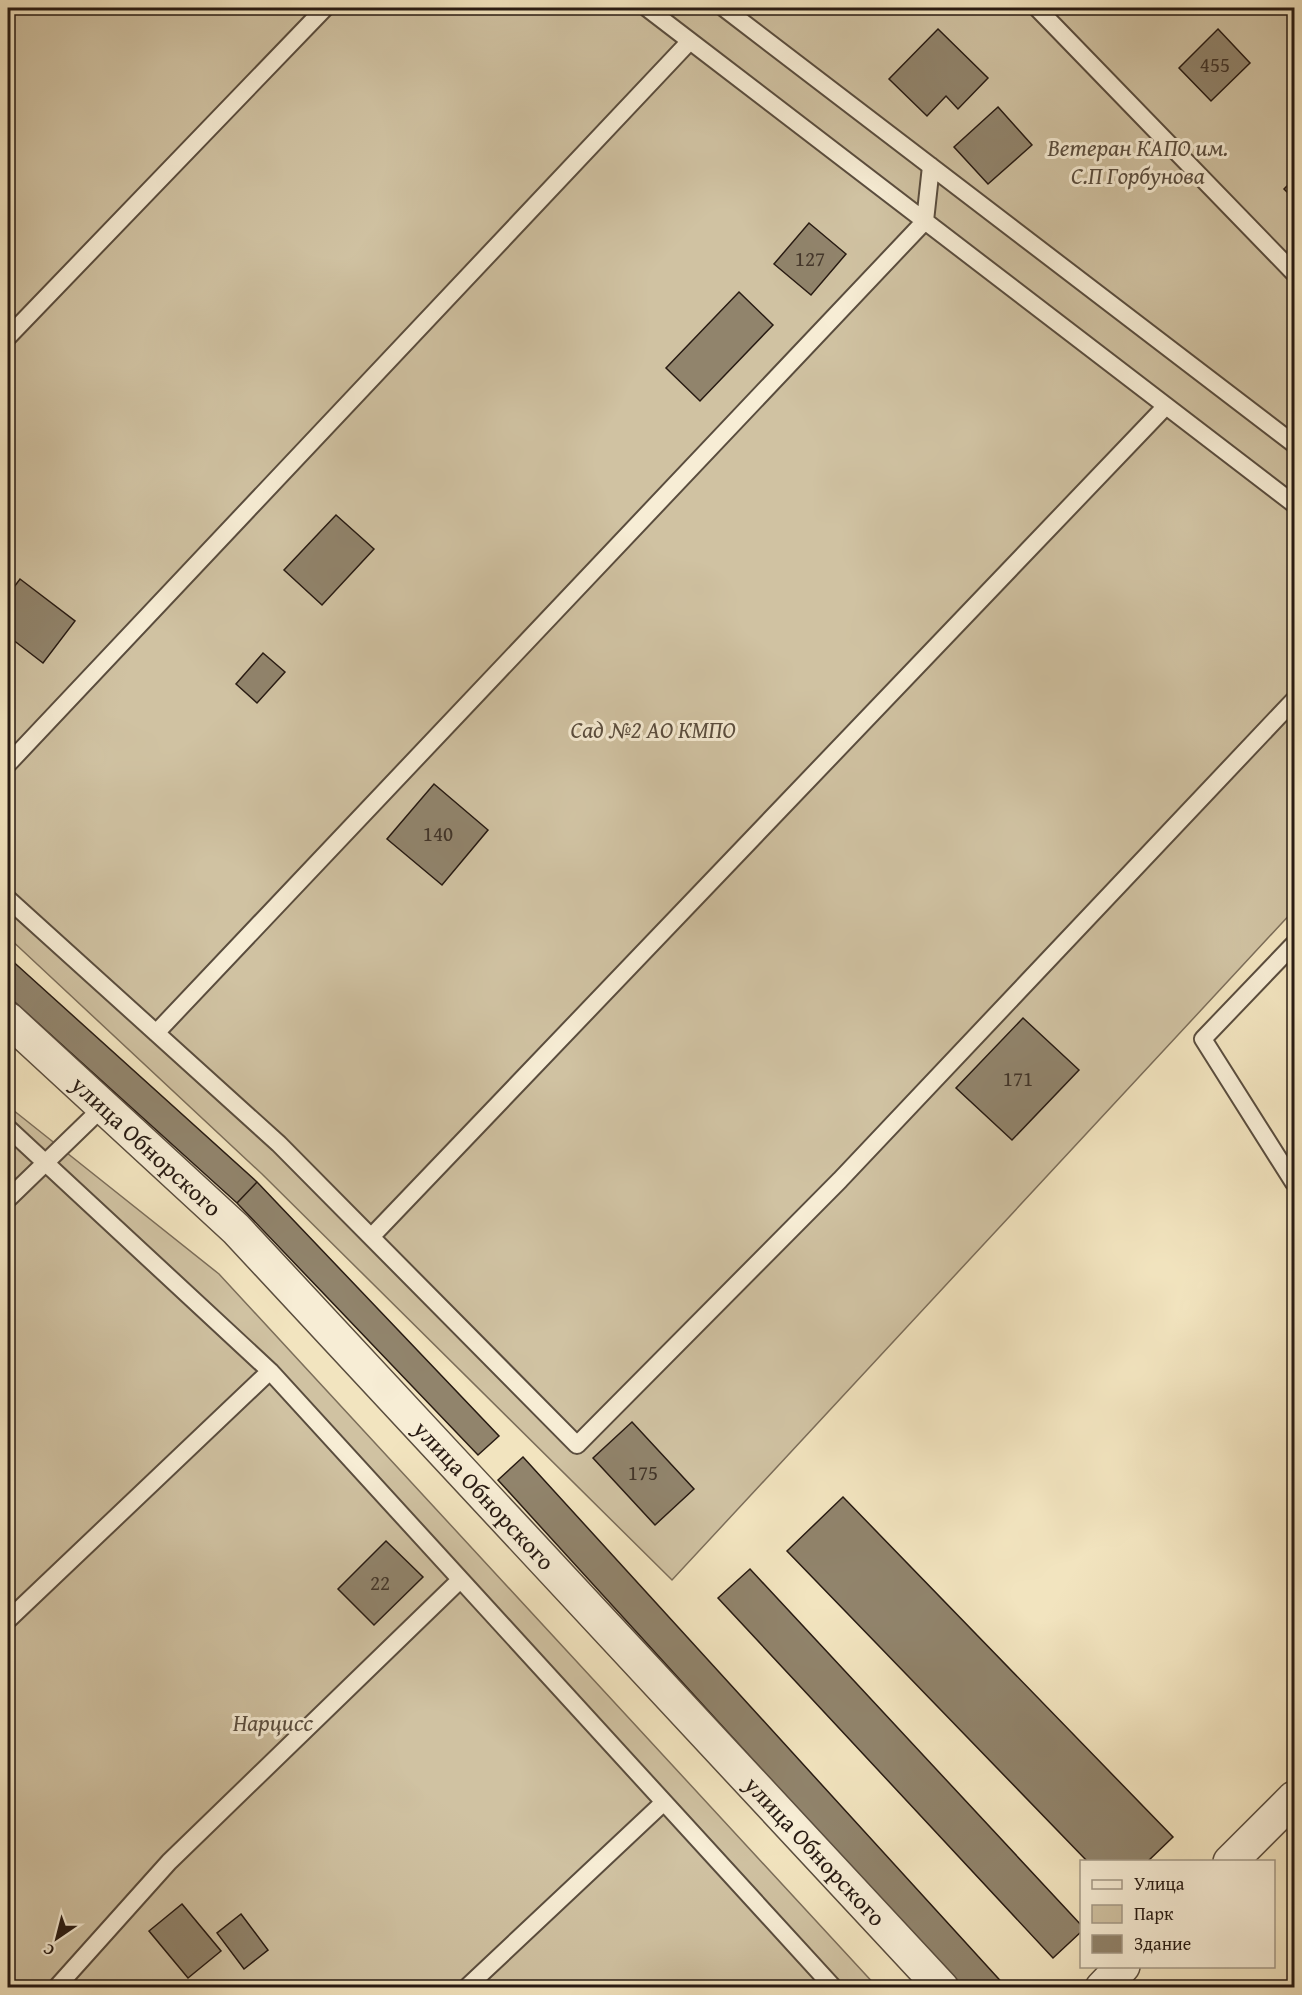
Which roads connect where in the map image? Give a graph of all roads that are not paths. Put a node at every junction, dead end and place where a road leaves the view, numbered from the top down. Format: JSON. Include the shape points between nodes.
{"nodes":[{"id":1,"x":325,"y":8,"type":"edge"},
{"id":2,"x":646,"y":8,"type":"edge"},
{"id":3,"x":724,"y":8,"type":"edge"},
{"id":4,"x":1037,"y":8,"type":"edge"},
{"id":5,"x":690,"y":41,"type":"junction"},
{"id":6,"x":931,"y":166,"type":"junction"},
{"id":7,"x":925,"y":221,"type":"junction"},
{"id":8,"x":1294,"y":273,"type":"edge"},
{"id":9,"x":8,"y":338,"type":"edge"},
{"id":10,"x":1166,"y":406,"type":"junction"},
{"id":11,"x":1294,"y":444,"type":"edge"},
{"id":12,"x":1294,"y":504,"type":"edge"},
{"id":13,"x":1294,"y":700,"type":"edge"},
{"id":14,"x":8,"y":764,"type":"edge"},
{"id":15,"x":8,"y":899,"type":"edge"},
{"id":16,"x":1294,"y":944,"type":"edge"},
{"id":17,"x":8,"y":1019,"type":"edge"},
{"id":18,"x":156,"y":1033,"type":"junction"},
{"id":19,"x":103,"y":1107,"type":"junction"},
{"id":20,"x":8,"y":1128,"type":"edge"},
{"id":21,"x":45,"y":1163,"type":"junction"},
{"id":22,"x":1294,"y":1183,"type":"edge"},
{"id":23,"x":8,"y":1199,"type":"edge"},
{"id":24,"x":371,"y":1237,"type":"junction"},
{"id":25,"x":270,"y":1371,"type":"junction"},
{"id":26,"x":460,"y":1580,"type":"junction"},
{"id":27,"x":8,"y":1620,"type":"edge"},
{"id":28,"x":1294,"y":1798,"type":"edge"},
{"id":29,"x":664,"y":1802,"type":"junction"},
{"id":30,"x":1232,"y":1860,"type":"edge"},
{"id":31,"x":1121,"y":1968,"type":"edge"},
{"id":32,"x":56,"y":1988,"type":"edge"},
{"id":33,"x":466,"y":1988,"type":"edge"},
{"id":34,"x":834,"y":1988,"type":"edge"},
{"id":35,"x":942,"y":1988,"type":"edge"},
{"id":36,"x":1102,"y":1988,"type":"edge"}],
"edges":[{"from":1,"to":9,"type":"lane"},
{"from":2,"to":5,"type":"lane"},
{"from":3,"to":6,"type":"lane"},
{"from":4,"to":8,"type":"lane"},
{"from":5,"to":7,"type":"lane"},
{"from":5,"to":14,"type":"lane"},
{"from":6,"to":7,"type":"lane"},
{"from":6,"to":11,"type":"lane"},
{"from":7,"to":10,"type":"lane"},
{"from":7,"to":18,"type":"lane"},
{"from":10,"to":12,"type":"lane"},
{"from":10,"to":24,"type":"lane"},
{"from":13,"to":24,"type":"lane","via":[[840,1180],[577,1445]]},
{"from":15,"to":18,"type":"lane"},
{"from":16,"to":22,"type":"lane","via":[[1203,1039]]},
{"from":17,"to":19,"type":"street","name":"улица Обнорского"},
{"from":18,"to":24,"type":"lane","via":[[279,1144]]},
{"from":19,"to":21,"type":"lane"},
{"from":19,"to":35,"type":"street","name":"улица Обнорского","via":[[236,1229]]},
{"from":20,"to":21,"type":"lane"},
{"from":21,"to":23,"type":"lane"},
{"from":21,"to":25,"type":"lane"},
{"from":25,"to":26,"type":"lane"},
{"from":25,"to":27,"type":"lane"},
{"from":26,"to":29,"type":"lane"},
{"from":26,"to":32,"type":"lane","via":[[169,1862]]},
{"from":28,"to":30,"type":"street"},
{"from":29,"to":33,"type":"lane"},
{"from":29,"to":34,"type":"lane"},
{"from":31,"to":36,"type":"street"}]}
